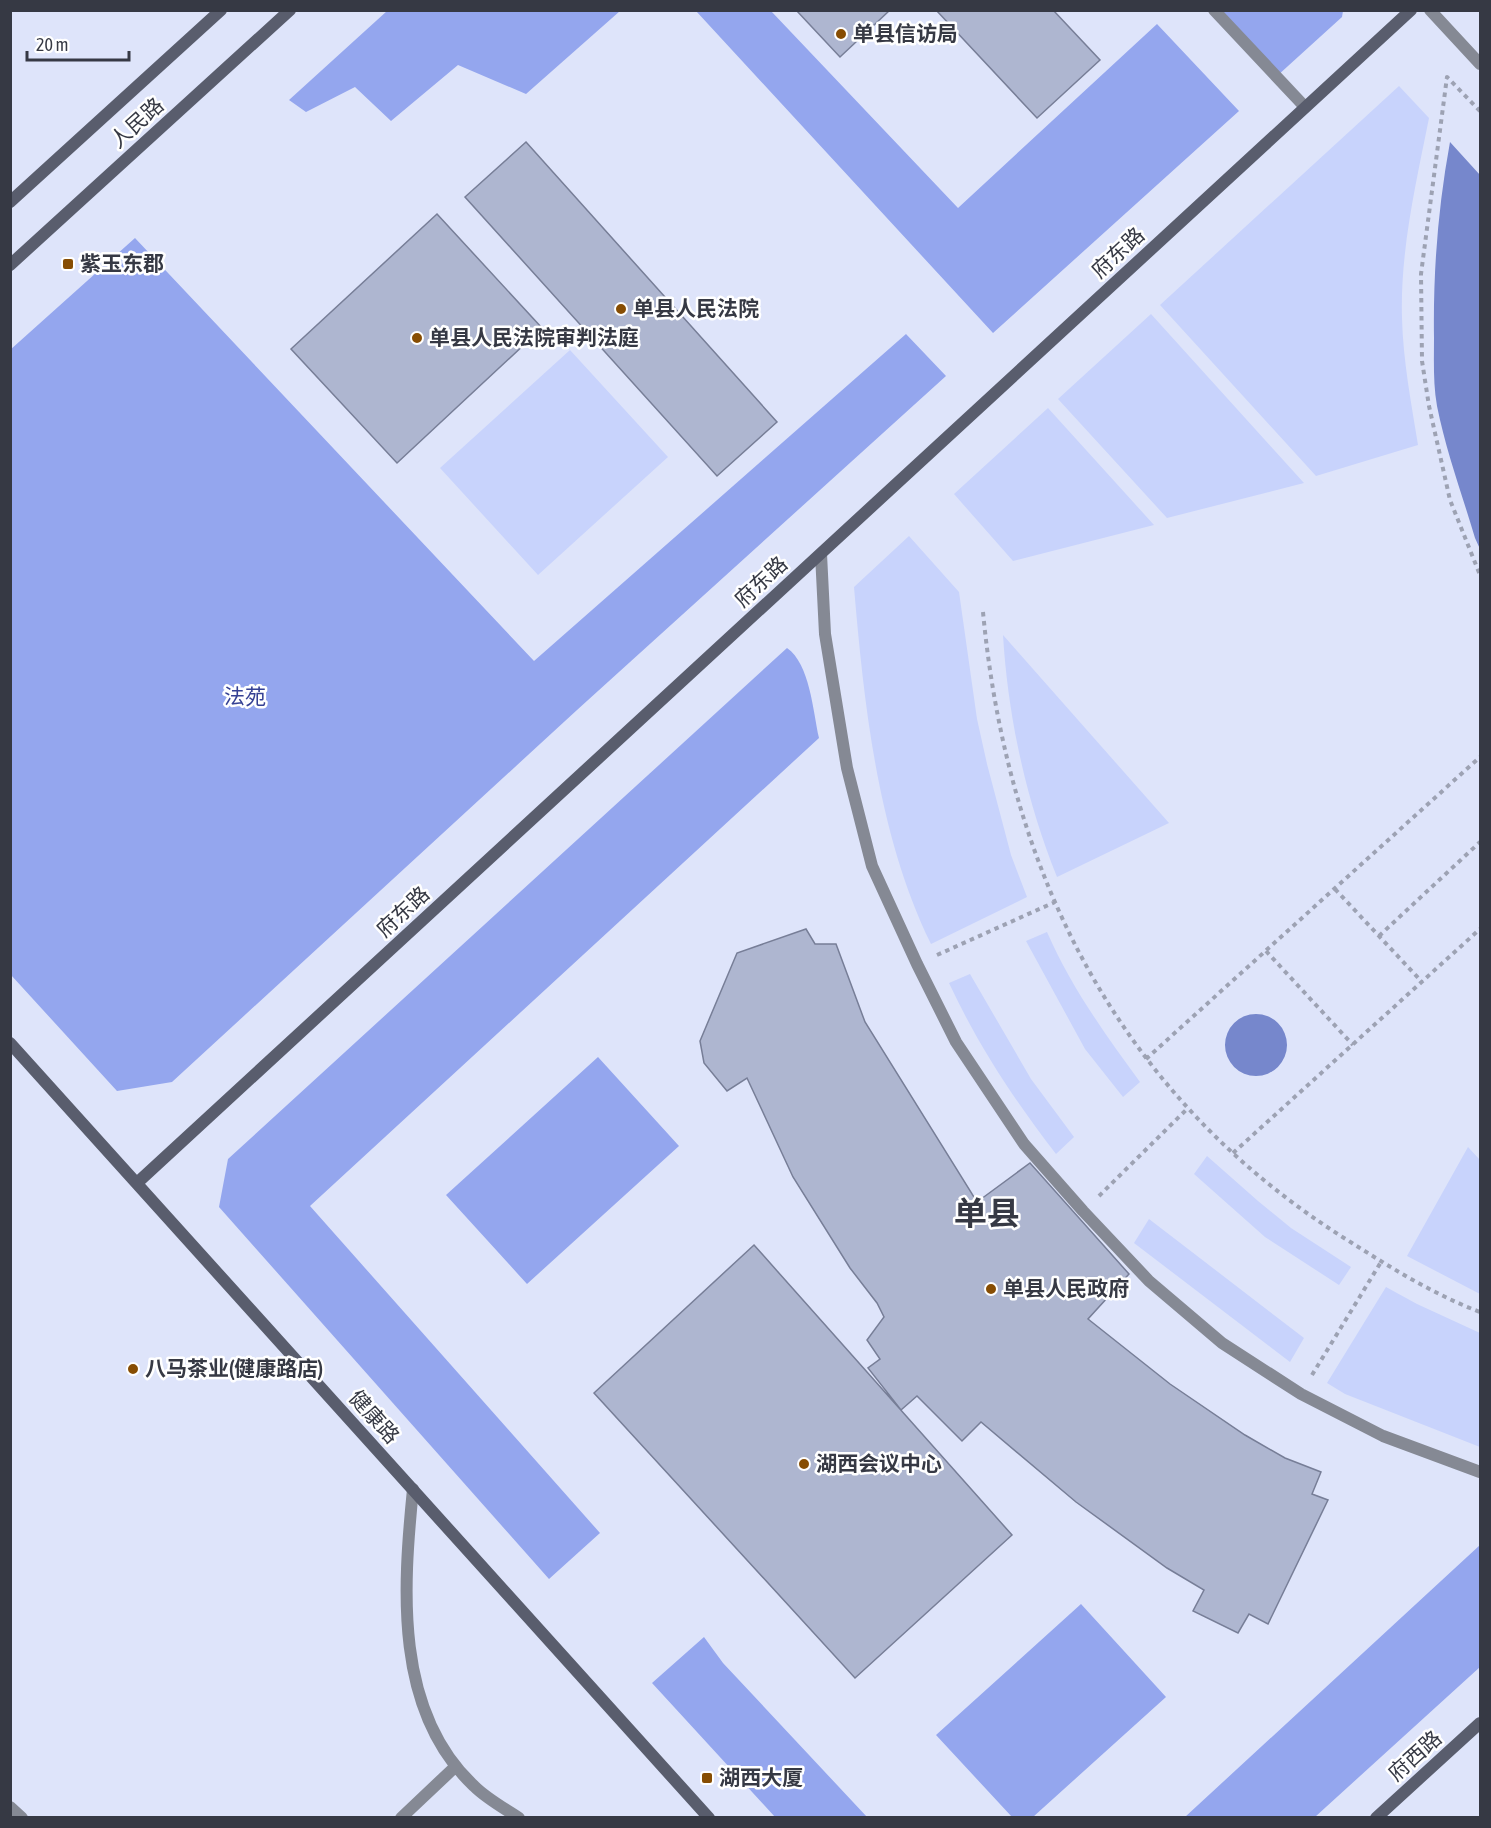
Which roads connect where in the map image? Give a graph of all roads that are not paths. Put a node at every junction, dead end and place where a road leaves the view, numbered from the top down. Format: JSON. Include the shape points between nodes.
{"nodes":[{"id":1,"x":221,"y":10,"type":"edge"},
{"id":2,"x":290,"y":10,"type":"edge"},
{"id":3,"x":1214,"y":10,"type":"edge"},
{"id":4,"x":1412,"y":10,"type":"edge"},
{"id":5,"x":1430,"y":10,"type":"edge"},
{"id":6,"x":1480,"y":64,"type":"edge"},
{"id":7,"x":1305,"y":107,"type":"junction"},
{"id":8,"x":10,"y":202,"type":"edge"},
{"id":9,"x":10,"y":265,"type":"edge"},
{"id":10,"x":820,"y":554,"type":"junction"},
{"id":11,"x":10,"y":1043,"type":"edge"},
{"id":12,"x":137,"y":1183,"type":"junction"},
{"id":13,"x":1480,"y":1472,"type":"edge"},
{"id":14,"x":413,"y":1489,"type":"junction"},
{"id":15,"x":1480,"y":1722,"type":"edge"},
{"id":16,"x":456,"y":1766,"type":"junction"},
{"id":17,"x":10,"y":1807,"type":"edge"},
{"id":18,"x":22,"y":1818,"type":"edge"},
{"id":19,"x":401,"y":1818,"type":"edge"},
{"id":20,"x":519,"y":1818,"type":"edge"},
{"id":21,"x":709,"y":1818,"type":"edge"},
{"id":22,"x":1376,"y":1818,"type":"edge"}],
"edges":[{"from":1,"to":8,"type":"street","name":"人民路"},
{"from":2,"to":9,"type":"street","name":"人民路"},
{"from":3,"to":7,"type":"street"},
{"from":4,"to":7,"type":"street","name":"府东路"},
{"from":5,"to":6,"type":"street"},
{"from":7,"to":10,"type":"street","name":"府东路"},
{"from":10,"to":12,"type":"street","name":"府东路"},
{"from":10,"to":13,"type":"street","via":[[825,634],[848,768],[872,866],[956,1042],[1018,1135],[1149,1281],[1222,1343],[1301,1394],[1383,1436]]},
{"from":11,"to":12,"type":"street","name":"健康路"},
{"from":12,"to":14,"type":"street","name":"健康路"},
{"from":14,"to":16,"type":"street","via":[[408,1552],[409,1643],[418,1689],[436,1737]]},
{"from":14,"to":21,"type":"street","name":"健康路"},
{"from":15,"to":22,"type":"street","name":"府西路"},
{"from":16,"to":19,"type":"street"},
{"from":16,"to":20,"type":"street","via":[[474,1787]]},
{"from":17,"to":18,"type":"street"}]}
